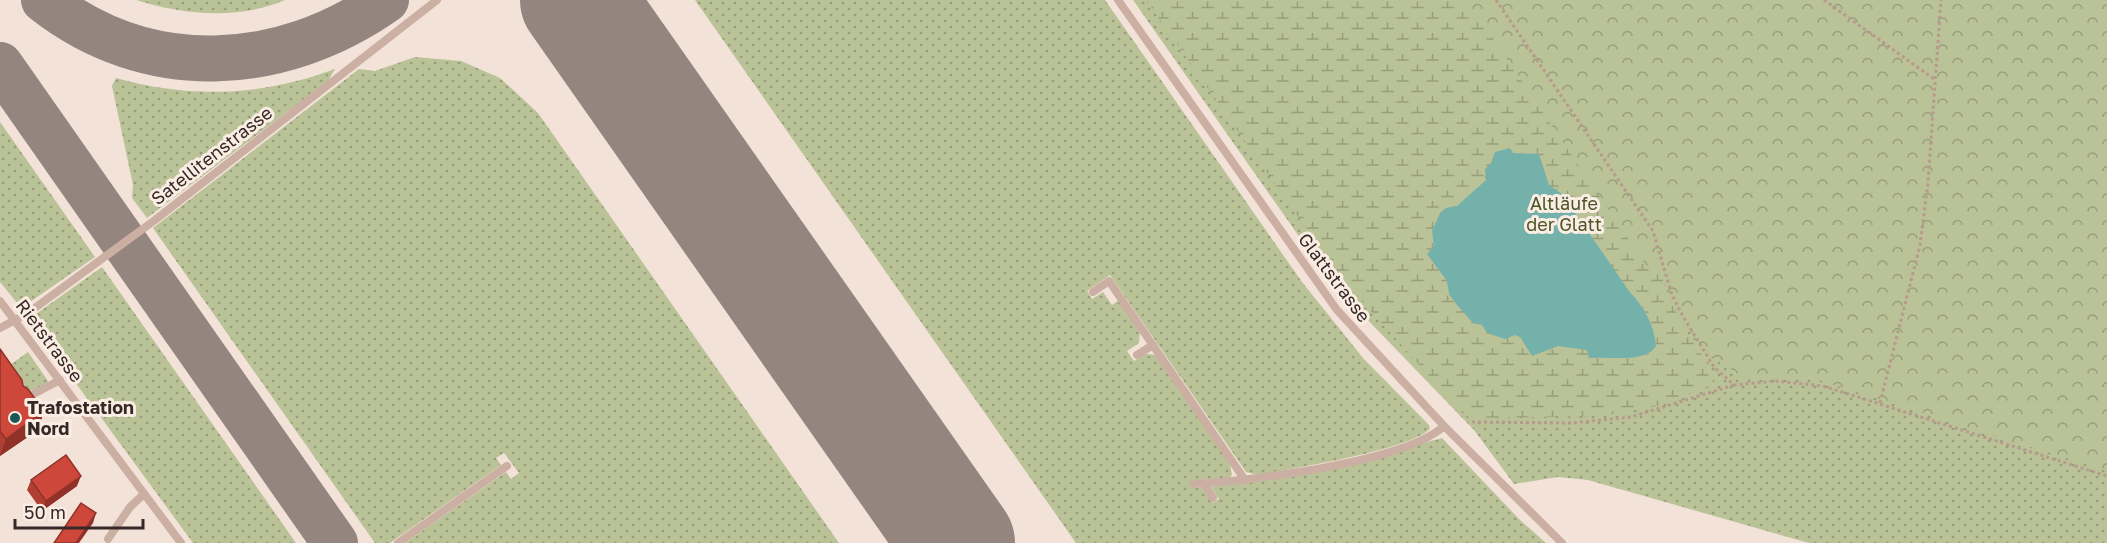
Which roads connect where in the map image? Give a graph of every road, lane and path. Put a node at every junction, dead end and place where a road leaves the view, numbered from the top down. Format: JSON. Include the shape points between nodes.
{"nodes":[{"id":1,"x":437,"y":0,"type":"edge"},
{"id":2,"x":1118,"y":0,"type":"edge"},
{"id":3,"x":1496,"y":0,"type":"edge"},
{"id":4,"x":1824,"y":0,"type":"edge"},
{"id":5,"x":1941,"y":0,"type":"edge"},
{"id":6,"x":1934,"y":79,"type":"junction"},
{"id":7,"x":1093,"y":291,"type":"dead end"},
{"id":8,"x":0,"y":301,"type":"edge"},
{"id":9,"x":14,"y":318,"type":"junction"},
{"id":10,"x":0,"y":328,"type":"edge"},
{"id":11,"x":1153,"y":345,"type":"junction"},
{"id":12,"x":1137,"y":355,"type":"dead end"},
{"id":13,"x":60,"y":380,"type":"junction"},
{"id":14,"x":1734,"y":385,"type":"junction"},
{"id":15,"x":21,"y":401,"type":"edge"},
{"id":16,"x":1880,"y":404,"type":"junction"},
{"id":17,"x":1472,"y":422,"type":"dead end"},
{"id":18,"x":1444,"y":426,"type":"junction"},
{"id":19,"x":507,"y":466,"type":"dead end"},
{"id":20,"x":2107,"y":476,"type":"edge"},
{"id":21,"x":1245,"y":480,"type":"junction"},
{"id":22,"x":1194,"y":484,"type":"dead end"},
{"id":23,"x":1204,"y":484,"type":"junction"},
{"id":24,"x":144,"y":494,"type":"junction"},
{"id":25,"x":1213,"y":498,"type":"dead end"},
{"id":26,"x":108,"y":540,"type":"dead end"},
{"id":27,"x":181,"y":543,"type":"edge"},
{"id":28,"x":398,"y":543,"type":"edge"},
{"id":29,"x":1562,"y":543,"type":"edge"}],
"edges":[{"from":1,"to":9,"type":"lane","name":"Satellitenstrasse","via":[[155,220],[28,313]]},
{"from":2,"to":18,"type":"lane","name":"Glattstrasse","via":[[1336,310]]},
{"from":3,"to":14,"type":"path","via":[[1653,231],[1672,295],[1684,318],[1714,367]]},
{"from":4,"to":6,"type":"path"},
{"from":5,"to":6,"type":"path"},
{"from":6,"to":16,"type":"path","via":[[1920,245]]},
{"from":7,"to":11,"type":"lane","via":[[1109,281]]},
{"from":8,"to":9,"type":"lane","name":"Rietstrasse"},
{"from":9,"to":10,"type":"lane","name":"Satellitenstrasse"},
{"from":9,"to":13,"type":"lane","name":"Rietstrasse"},
{"from":11,"to":12,"type":"lane"},
{"from":11,"to":21,"type":"lane"},
{"from":13,"to":15,"type":"lane"},
{"from":13,"to":24,"type":"lane","name":"Rietstrasse"},
{"from":14,"to":16,"type":"path","via":[[1799,381]]},
{"from":14,"to":17,"type":"path","via":[[1630,417],[1571,423]]},
{"from":16,"to":20,"type":"path"},
{"from":18,"to":21,"type":"lane","via":[[1426,438],[1366,456]]},
{"from":18,"to":29,"type":"lane","name":"Glattstrasse"},
{"from":19,"to":28,"type":"lane"},
{"from":21,"to":23,"type":"lane"},
{"from":22,"to":23,"type":"lane"},
{"from":23,"to":25,"type":"lane"},
{"from":24,"to":26,"type":"lane","via":[[130,507]]},
{"from":24,"to":27,"type":"lane","name":"Rietstrasse"}]}
